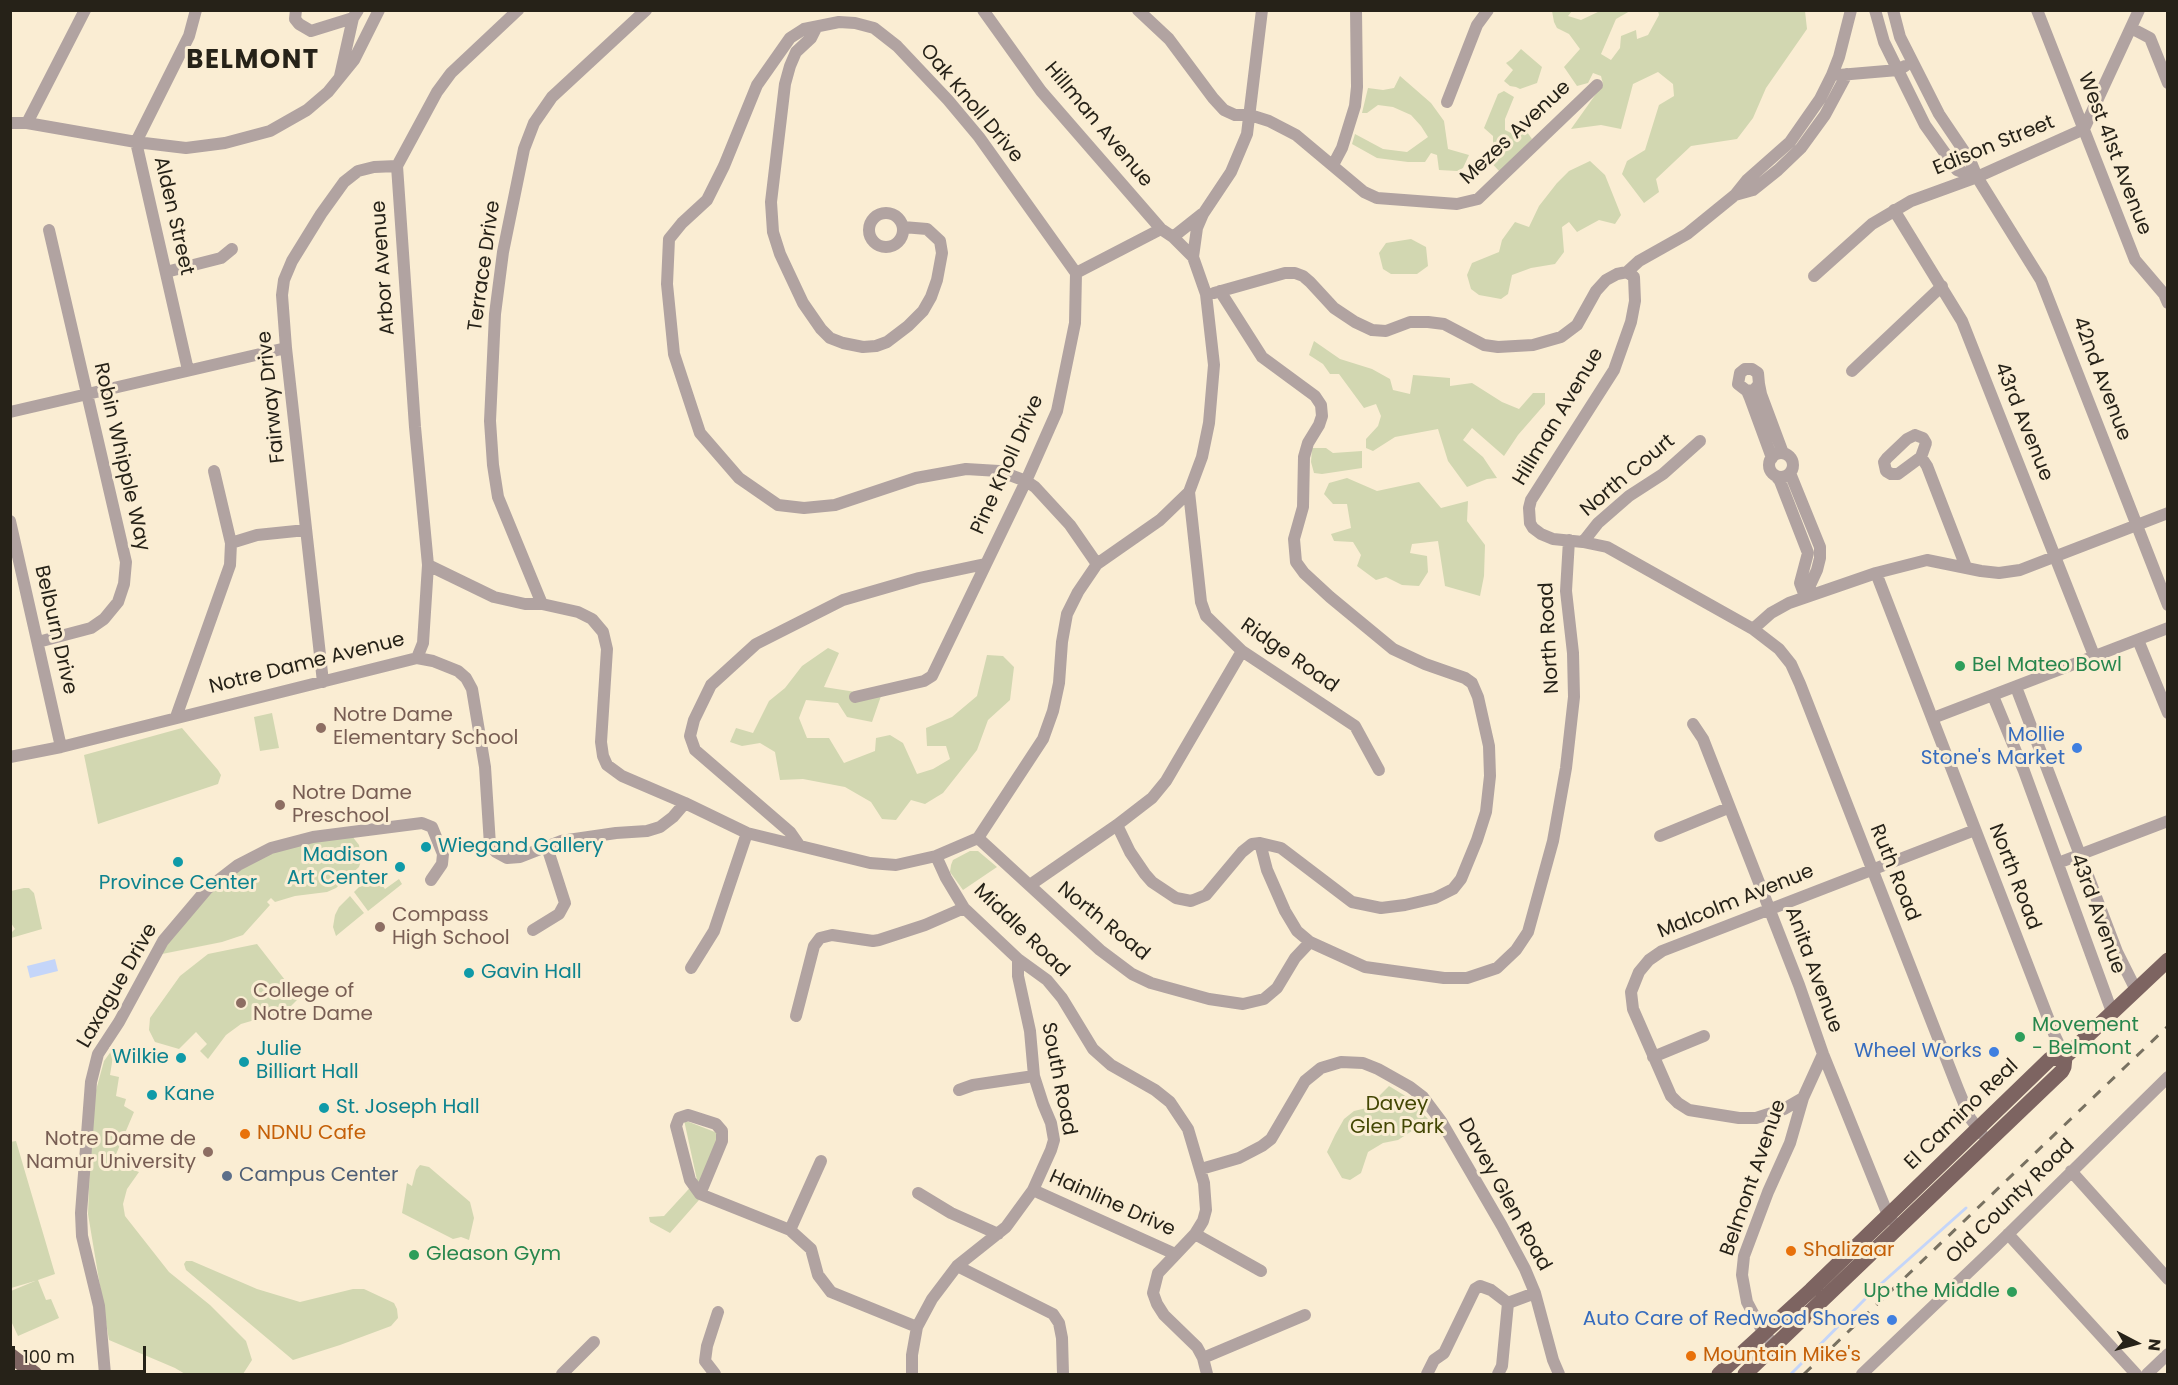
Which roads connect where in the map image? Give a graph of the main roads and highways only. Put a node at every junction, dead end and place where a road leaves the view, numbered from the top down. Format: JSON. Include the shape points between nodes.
{"nodes":[{"id":1,"x":2168,"y":960,"type":"edge"},
{"id":2,"x":2065,"y":1057,"type":"junction"},
{"id":3,"x":10,"y":1355,"type":"edge"},
{"id":4,"x":35,"y":1374,"type":"edge"},
{"id":5,"x":1719,"y":1374,"type":"edge"},
{"id":6,"x":1745,"y":1374,"type":"edge"}],
"edges":[{"from":1,"to":2,"type":"main road"},
{"from":2,"to":5,"type":"main road","name":"El Camino Real","via":[[2050,1059]]},
{"from":2,"to":6,"type":"main road","name":"El Camino Real","via":[[2062,1071]]},
{"from":3,"to":4,"type":"main road"}]}
